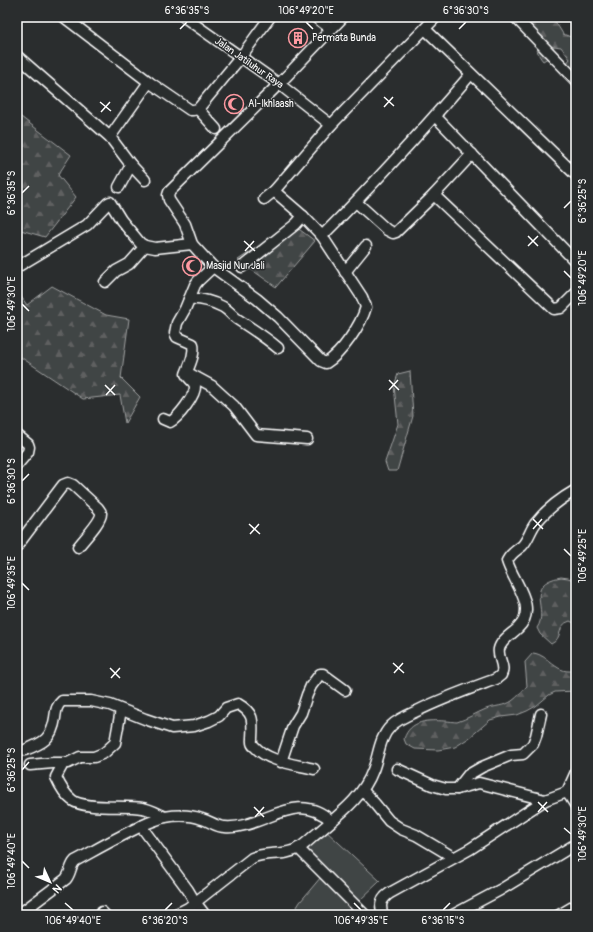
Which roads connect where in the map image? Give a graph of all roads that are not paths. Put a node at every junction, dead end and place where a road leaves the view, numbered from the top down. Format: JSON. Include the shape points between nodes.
{"nodes":[{"id":1,"x":64,"y":17,"type":"edge"},
{"id":2,"x":184,"y":17,"type":"edge"},
{"id":3,"x":269,"y":17,"type":"edge"},
{"id":4,"x":315,"y":17,"type":"edge"},
{"id":5,"x":343,"y":17,"type":"edge"},
{"id":6,"x":436,"y":17,"type":"edge"},
{"id":7,"x":515,"y":17,"type":"edge"},
{"id":8,"x":331,"y":29,"type":"junction"},
{"id":9,"x":425,"y":29,"type":"junction"},
{"id":10,"x":17,"y":56,"type":"edge"},
{"id":11,"x":240,"y":58,"type":"junction"},
{"id":12,"x":471,"y":74,"type":"junction"},
{"id":13,"x":576,"y":80,"type":"edge"},
{"id":14,"x":149,"y":82,"type":"junction"},
{"id":15,"x":279,"y":84,"type":"junction"},
{"id":16,"x":198,"y":108,"type":"junction"},
{"id":17,"x":435,"y":116,"type":"junction"},
{"id":18,"x":332,"y":125,"type":"junction"},
{"id":19,"x":216,"y":129,"type":"dead end"},
{"id":20,"x":110,"y":137,"type":"junction"},
{"id":21,"x":472,"y":154,"type":"junction"},
{"id":22,"x":131,"y":165,"type":"junction"},
{"id":23,"x":576,"y":176,"type":"edge"},
{"id":24,"x":145,"y":180,"type":"dead end"},
{"id":25,"x":119,"y":187,"type":"dead end"},
{"id":26,"x":274,"y":190,"type":"junction"},
{"id":27,"x":434,"y":195,"type":"junction"},
{"id":28,"x":264,"y":199,"type":"dead end"},
{"id":29,"x":356,"y":202,"type":"junction"},
{"id":30,"x":303,"y":216,"type":"junction"},
{"id":31,"x":322,"y":236,"type":"junction"},
{"id":32,"x":192,"y":244,"type":"junction"},
{"id":33,"x":145,"y":246,"type":"junction"},
{"id":34,"x":366,"y":246,"type":"dead end"},
{"id":35,"x":576,"y":262,"type":"edge"},
{"id":36,"x":17,"y":267,"type":"edge"},
{"id":37,"x":213,"y":267,"type":"junction"},
{"id":38,"x":242,"y":267,"type":"dead end"},
{"id":39,"x":345,"y":272,"type":"junction"},
{"id":40,"x":105,"y":282,"type":"dead end"},
{"id":41,"x":576,"y":293,"type":"edge"},
{"id":42,"x":189,"y":299,"type":"junction"},
{"id":43,"x":278,"y":348,"type":"dead end"},
{"id":44,"x":186,"y":373,"type":"junction"},
{"id":45,"x":164,"y":419,"type":"dead end"},
{"id":46,"x":17,"y":435,"type":"edge"},
{"id":47,"x":307,"y":439,"type":"dead end"},
{"id":48,"x":17,"y":465,"type":"edge"},
{"id":49,"x":576,"y":490,"type":"edge"},
{"id":50,"x":17,"y":546,"type":"edge"},
{"id":51,"x":78,"y":547,"type":"dead end"},
{"id":52,"x":345,"y":690,"type":"dead end"},
{"id":53,"x":121,"y":710,"type":"junction"},
{"id":54,"x":540,"y":714,"type":"dead end"},
{"id":55,"x":25,"y":750,"type":"dead end"},
{"id":56,"x":280,"y":762,"type":"junction"},
{"id":57,"x":62,"y":764,"type":"junction"},
{"id":58,"x":30,"y":765,"type":"dead end"},
{"id":59,"x":397,"y":769,"type":"dead end"},
{"id":60,"x":314,"y":770,"type":"dead end"},
{"id":61,"x":576,"y":772,"type":"edge"},
{"id":62,"x":576,"y":786,"type":"edge"},
{"id":63,"x":457,"y":789,"type":"junction"},
{"id":64,"x":363,"y":791,"type":"junction"},
{"id":65,"x":566,"y":792,"type":"junction"},
{"id":66,"x":545,"y":800,"type":"junction"},
{"id":67,"x":576,"y":806,"type":"edge"},
{"id":68,"x":165,"y":817,"type":"junction"},
{"id":69,"x":331,"y":821,"type":"junction"},
{"id":70,"x":141,"y":826,"type":"junction"},
{"id":71,"x":576,"y":844,"type":"edge"},
{"id":72,"x":298,"y":848,"type":"junction"},
{"id":73,"x":453,"y":857,"type":"junction"},
{"id":74,"x":195,"y":902,"type":"junction"},
{"id":75,"x":576,"y":905,"type":"edge"},
{"id":76,"x":18,"y":915,"type":"edge"},
{"id":77,"x":174,"y":915,"type":"edge"},
{"id":78,"x":205,"y":915,"type":"edge"},
{"id":79,"x":365,"y":915,"type":"edge"},
{"id":80,"x":383,"y":915,"type":"edge"},
{"id":81,"x":453,"y":915,"type":"edge"},
{"id":82,"x":559,"y":915,"type":"edge"}],
"edges":[{"from":1,"to":14,"type":"street"},
{"from":2,"to":11,"type":"street","name":"Jalan Jatiluhur Raya"},
{"from":3,"to":11,"type":"street"},
{"from":4,"to":8,"type":"street"},
{"from":5,"to":8,"type":"street"},
{"from":6,"to":9,"type":"street"},
{"from":7,"to":13,"type":"street"},
{"from":8,"to":15,"type":"street"},
{"from":9,"to":12,"type":"street"},
{"from":9,"to":18,"type":"street"},
{"from":10,"to":20,"type":"street"},
{"from":11,"to":15,"type":"street","name":"Jalan Jatiluhur Raya"},
{"from":11,"to":16,"type":"street"},
{"from":12,"to":17,"type":"street"},
{"from":12,"to":23,"type":"street"},
{"from":14,"to":16,"type":"street","via":[[190,110]]},
{"from":14,"to":20,"type":"street"},
{"from":15,"to":18,"type":"street","name":"Jalan Jatiluhur Raya"},
{"from":15,"to":32,"type":"street","via":[[169,192],[169,200],[185,224]]},
{"from":16,"to":19,"type":"street"},
{"from":17,"to":21,"type":"street"},
{"from":17,"to":29,"type":"street"},
{"from":18,"to":26,"type":"street"},
{"from":20,"to":22,"type":"street"},
{"from":21,"to":27,"type":"street"},
{"from":21,"to":35,"type":"street"},
{"from":22,"to":24,"type":"street"},
{"from":22,"to":25,"type":"street"},
{"from":26,"to":28,"type":"street"},
{"from":26,"to":30,"type":"street"},
{"from":27,"to":29,"type":"street","via":[[393,233]]},
{"from":27,"to":41,"type":"street","via":[[554,309],[561,308]]},
{"from":29,"to":31,"type":"street"},
{"from":30,"to":31,"type":"street"},
{"from":30,"to":38,"type":"street"},
{"from":31,"to":39,"type":"street"},
{"from":32,"to":33,"type":"street","via":[[155,248]]},
{"from":32,"to":37,"type":"street"},
{"from":33,"to":36,"type":"street","via":[[121,220],[110,202],[87,225]]},
{"from":33,"to":40,"type":"street","via":[[129,264],[116,271]]},
{"from":34,"to":39,"type":"street"},
{"from":37,"to":39,"type":"street","via":[[273,312],[321,361],[326,363],[345,344],[363,317],[366,307]]},
{"from":37,"to":42,"type":"street","via":[[198,281]]},
{"from":42,"to":43,"type":"street","via":[[223,307]]},
{"from":42,"to":44,"type":"street","via":[[178,320],[175,333],[177,337],[193,344],[193,357]]},
{"from":44,"to":45,"type":"street","via":[[195,385],[194,391],[177,417],[170,422]]},
{"from":44,"to":47,"type":"street","via":[[212,386],[234,406],[256,435]]},
{"from":46,"to":48,"type":"street","via":[[29,447]]},
{"from":49,"to":64,"type":"street","via":[[552,507],[535,524],[522,545],[507,561],[526,606],[525,618],[499,648],[503,667],[501,675],[434,702],[391,726],[381,742],[373,770]]},
{"from":50,"to":51,"type":"street","via":[[68,483],[101,512],[97,523]]},
{"from":52,"to":56,"type":"street","via":[[323,674],[316,678]]},
{"from":53,"to":55,"type":"street","via":[[91,702],[62,701],[56,709],[52,732],[47,739]]},
{"from":53,"to":56,"type":"street","via":[[172,728],[194,726],[209,721],[226,708],[238,704],[251,715],[253,745]]},
{"from":53,"to":57,"type":"street","via":[[115,743],[111,747],[94,757],[80,757]]},
{"from":54,"to":63,"type":"street","via":[[533,744],[523,754],[511,755],[482,767],[468,775]]},
{"from":56,"to":60,"type":"street"},
{"from":57,"to":58,"type":"street"},
{"from":57,"to":68,"type":"street","via":[[56,777],[62,789],[73,801],[92,806],[144,808]]},
{"from":59,"to":63,"type":"street","via":[[432,785]]},
{"from":61,"to":65,"type":"street"},
{"from":62,"to":65,"type":"street"},
{"from":63,"to":66,"type":"street","via":[[479,783]]},
{"from":64,"to":69,"type":"street"},
{"from":64,"to":73,"type":"street","via":[[389,821]]},
{"from":65,"to":66,"type":"street"},
{"from":65,"to":67,"type":"street"},
{"from":66,"to":73,"type":"street","via":[[470,849]]},
{"from":68,"to":69,"type":"street","via":[[202,818],[219,826],[236,827],[301,807],[324,814]]},
{"from":68,"to":70,"type":"street"},
{"from":69,"to":72,"type":"street"},
{"from":70,"to":74,"type":"street"},
{"from":70,"to":76,"type":"street","via":[[75,861],[66,879]]},
{"from":71,"to":81,"type":"street"},
{"from":72,"to":74,"type":"street","via":[[284,853],[256,856]]},
{"from":72,"to":79,"type":"street"},
{"from":73,"to":80,"type":"street","via":[[385,897],[381,904]]},
{"from":74,"to":77,"type":"street"},
{"from":74,"to":78,"type":"street"},
{"from":75,"to":82,"type":"street"}]}
